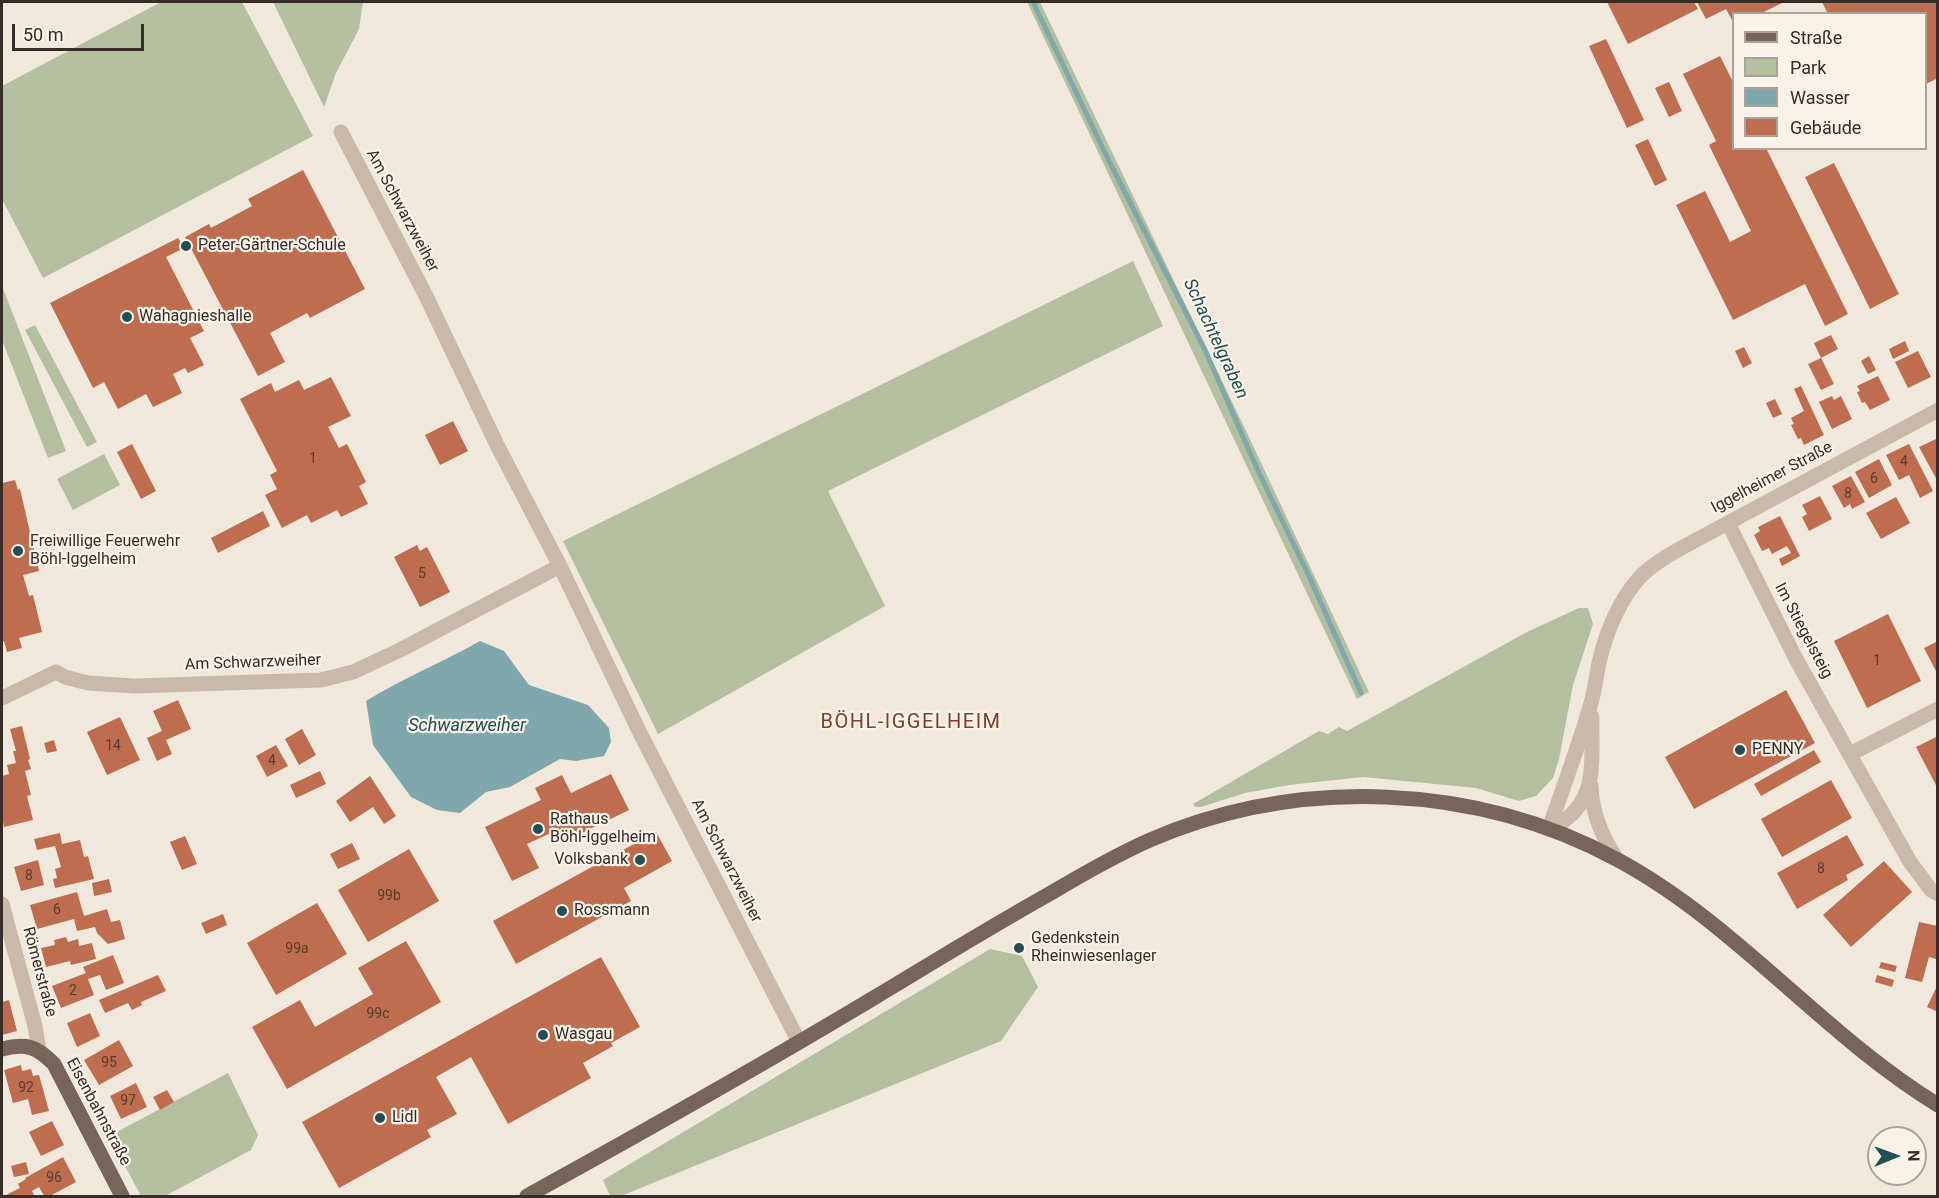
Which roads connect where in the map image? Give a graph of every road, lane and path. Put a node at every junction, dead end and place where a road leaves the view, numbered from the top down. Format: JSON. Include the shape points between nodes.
{"nodes":[{"id":1,"x":340,"y":132,"type":"dead end"},
{"id":2,"x":1938,"y":410,"type":"edge"},
{"id":3,"x":1728,"y":523,"type":"junction"},
{"id":4,"x":560,"y":566,"type":"junction"},
{"id":5,"x":2,"y":698,"type":"edge"},
{"id":6,"x":1592,"y":702,"type":"junction"},
{"id":7,"x":1938,"y":709,"type":"edge"},
{"id":8,"x":1850,"y":754,"type":"junction"},
{"id":9,"x":1591,"y":782,"type":"junction"},
{"id":10,"x":1549,"y":829,"type":"junction"},
{"id":11,"x":1616,"y":858,"type":"junction"},
{"id":12,"x":1938,"y":894,"type":"edge"},
{"id":13,"x":2,"y":904,"type":"edge"},
{"id":14,"x":799,"y":1042,"type":"junction"},
{"id":15,"x":2,"y":1049,"type":"edge"},
{"id":16,"x":39,"y":1050,"type":"junction"},
{"id":17,"x":1938,"y":1105,"type":"edge"},
{"id":18,"x":122,"y":1197,"type":"edge"},
{"id":19,"x":527,"y":1197,"type":"edge"}],
"edges":[{"from":1,"to":4,"type":"street","name":"Am Schwarzweiher"},
{"from":2,"to":3,"type":"street","name":"Iggelheimer Straße"},
{"from":3,"to":6,"type":"street","name":"Iggelheimer Straße","via":[[1659,560],[1630,589],[1608,635]]},
{"from":3,"to":8,"type":"street","name":"Im Stiegelsteig","via":[[1796,659]]},
{"from":4,"to":5,"type":"street","name":"Am Schwarzweiher","via":[[400,650],[340,676],[297,682],[134,686],[88,683],[56,672]]},
{"from":4,"to":14,"type":"street","name":"Am Schwarzweiher","via":[[640,733]]},
{"from":6,"to":9,"type":"street"},
{"from":6,"to":10,"type":"street"},
{"from":7,"to":8,"type":"street"},
{"from":8,"to":12,"type":"street","name":"Im Stiegelsteig","via":[[1910,862]]},
{"from":9,"to":10,"type":"street","via":[[1575,813]]},
{"from":9,"to":11,"type":"street","via":[[1597,822]]},
{"from":10,"to":11,"type":"main road"},
{"from":10,"to":14,"type":"main road","via":[[1489,811],[1396,797],[1303,800],[1211,818],[1152,839],[1096,867]]},
{"from":11,"to":17,"type":"main road","via":[[1693,908],[1870,1057]]},
{"from":13,"to":16,"type":"street","name":"Römerstraße"},
{"from":14,"to":19,"type":"main road"},
{"from":15,"to":16,"type":"main road","via":[[28,1046]]},
{"from":16,"to":18,"type":"main road","name":"Eisenbahnstraße","via":[[62,1077]]}]}
